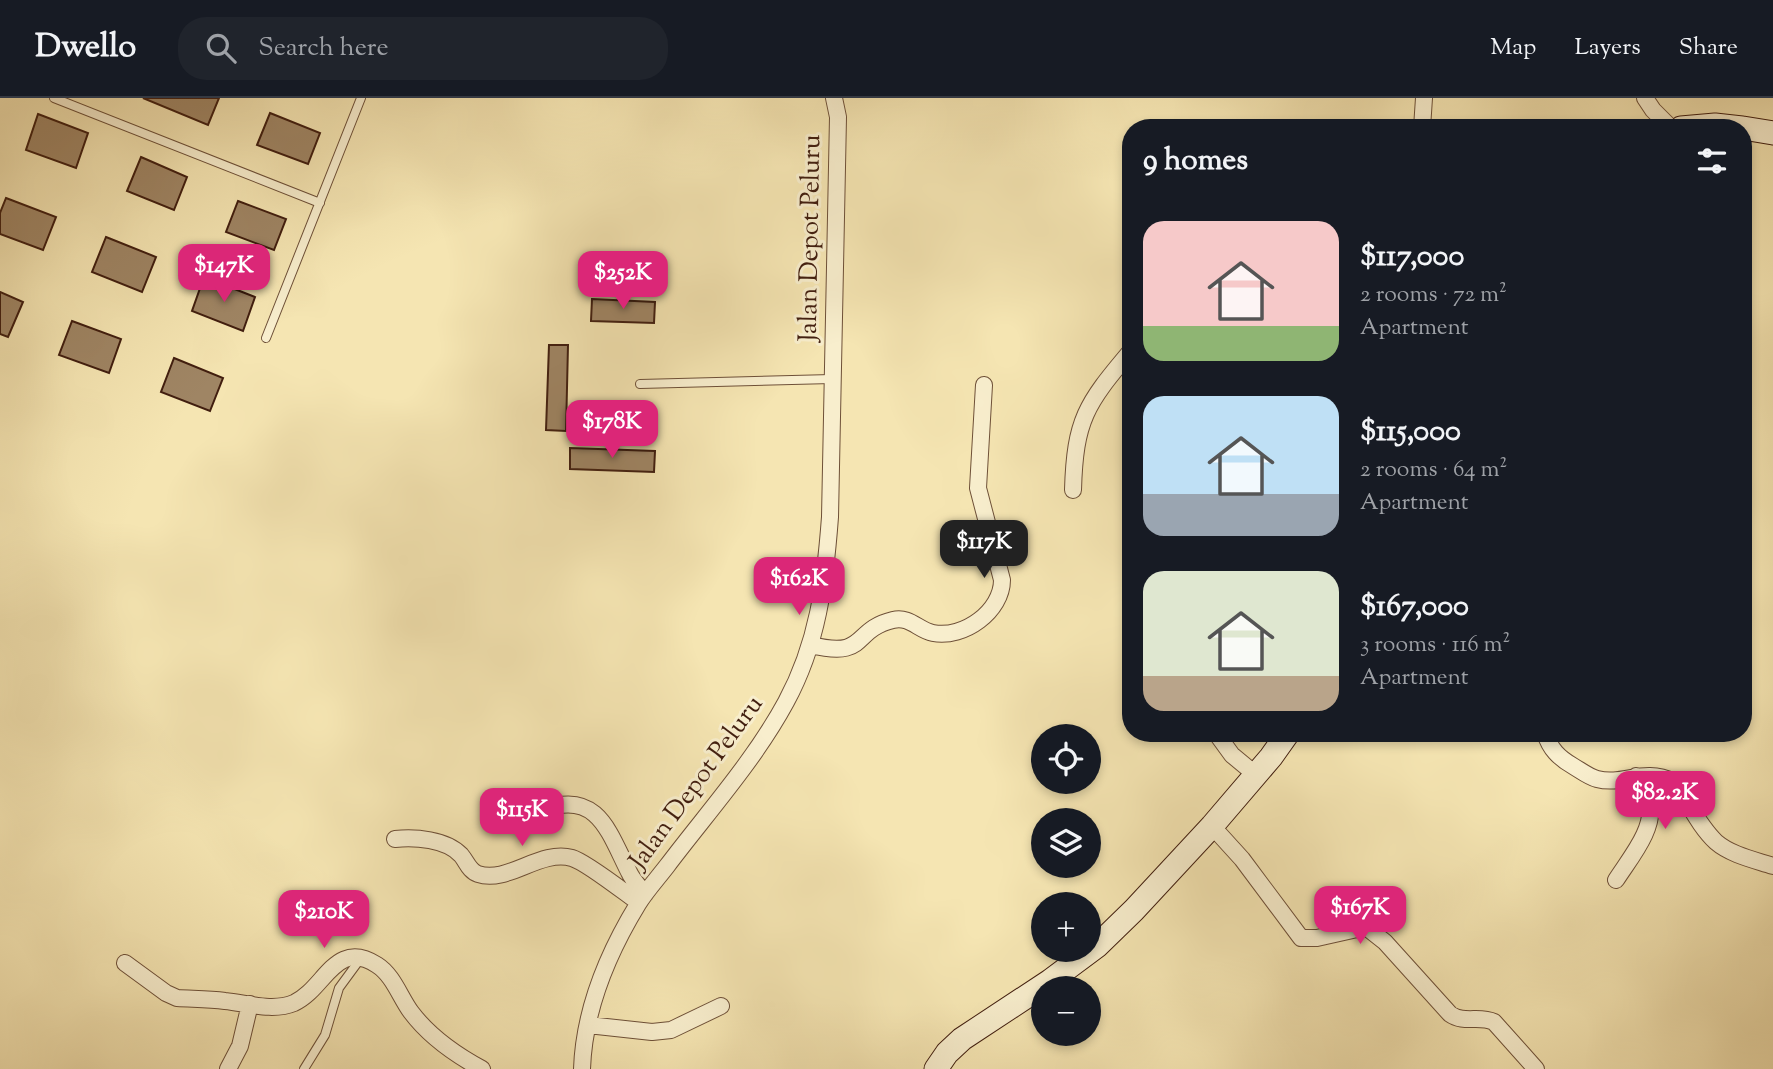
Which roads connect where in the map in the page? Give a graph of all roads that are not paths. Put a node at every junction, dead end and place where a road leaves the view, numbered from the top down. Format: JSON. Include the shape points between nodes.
{"nodes":[{"id":1,"x":361,"y":98,"type":"edge"},
{"id":2,"x":834,"y":98,"type":"edge"},
{"id":3,"x":1424,"y":98,"type":"edge"},
{"id":4,"x":1645,"y":98,"type":"edge"},
{"id":5,"x":54,"y":99,"type":"edge"},
{"id":6,"x":1423,"y":119,"type":"edge"},
{"id":7,"x":1662,"y":119,"type":"edge"},
{"id":8,"x":1752,"y":130,"type":"edge"},
{"id":9,"x":1773,"y":133,"type":"edge"},
{"id":10,"x":320,"y":203,"type":"junction"},
{"id":11,"x":266,"y":338,"type":"dead end"},
{"id":12,"x":1122,"y":362,"type":"edge"},
{"id":13,"x":832,"y":379,"type":"junction"},
{"id":14,"x":640,"y":384,"type":"dead end"},
{"id":15,"x":984,"y":385,"type":"dead end"},
{"id":16,"x":1073,"y":489,"type":"dead end"},
{"id":17,"x":811,"y":645,"type":"junction"},
{"id":18,"x":1223,"y":742,"type":"edge"},
{"id":19,"x":1281,"y":742,"type":"edge"},
{"id":20,"x":1548,"y":742,"type":"edge"},
{"id":21,"x":1255,"y":774,"type":"junction"},
{"id":22,"x":1636,"y":776,"type":"junction"},
{"id":23,"x":545,"y":809,"type":"dead end"},
{"id":24,"x":1212,"y":826,"type":"junction"},
{"id":25,"x":395,"y":839,"type":"dead end"},
{"id":26,"x":1773,"y":866,"type":"edge"},
{"id":27,"x":1616,"y":880,"type":"dead end"},
{"id":28,"x":642,"y":898,"type":"junction"},
{"id":29,"x":361,"y":958,"type":"junction"},
{"id":30,"x":125,"y":963,"type":"dead end"},
{"id":31,"x":250,"y":1004,"type":"junction"},
{"id":32,"x":720,"y":1006,"type":"dead end"},
{"id":33,"x":588,"y":1025,"type":"junction"},
{"id":34,"x":228,"y":1069,"type":"edge"},
{"id":35,"x":304,"y":1069,"type":"edge"},
{"id":36,"x":482,"y":1069,"type":"edge"},
{"id":37,"x":582,"y":1069,"type":"edge"},
{"id":38,"x":936,"y":1069,"type":"edge"},
{"id":39,"x":1536,"y":1069,"type":"edge"}],
"edges":[{"from":1,"to":10,"type":"lane"},
{"from":2,"to":13,"type":"street","name":"Jalan Depot Peluru","via":[[838,117]]},
{"from":3,"to":6,"type":"street"},
{"from":4,"to":7,"type":"street"},
{"from":5,"to":10,"type":"lane"},
{"from":8,"to":9,"type":"street"},
{"from":10,"to":11,"type":"lane"},
{"from":12,"to":16,"type":"street","via":[[1086,409],[1074,453]]},
{"from":13,"to":14,"type":"lane"},
{"from":13,"to":17,"type":"street","name":"Jalan Depot Peluru","via":[[826,569]]},
{"from":15,"to":17,"type":"street","via":[[978,488],[1002,580],[1002,593],[994,607],[961,631],[932,633],[900,619],[882,623],[846,650]]},
{"from":17,"to":28,"type":"street","name":"Jalan Depot Peluru","via":[[786,702],[758,747]]},
{"from":18,"to":21,"type":"street"},
{"from":19,"to":21,"type":"street"},
{"from":20,"to":22,"type":"street","via":[[1559,758],[1597,779]]},
{"from":21,"to":24,"type":"street"},
{"from":22,"to":26,"type":"street","via":[[1674,782],[1716,841]]},
{"from":22,"to":27,"type":"street","via":[[1650,813],[1647,827]]},
{"from":23,"to":28,"type":"street","via":[[578,804],[596,815]]},
{"from":24,"to":38,"type":"street","via":[[1097,946],[962,1039]]},
{"from":24,"to":39,"type":"street","via":[[1301,938],[1366,927],[1450,1014],[1460,1020],[1494,1022]]},
{"from":25,"to":28,"type":"street","via":[[428,840],[454,849],[471,871],[484,875],[552,856],[574,858]]},
{"from":28,"to":33,"type":"street","name":"Jalan Depot Peluru","via":[[605,970]]},
{"from":29,"to":31,"type":"street","via":[[346,958],[330,968],[305,997],[292,1003],[274,1007]]},
{"from":29,"to":35,"type":"lane","via":[[339,988],[326,1035]]},
{"from":29,"to":36,"type":"street","via":[[386,971],[414,1016],[438,1040]]},
{"from":30,"to":31,"type":"street","via":[[177,998]]},
{"from":31,"to":34,"type":"street","via":[[240,1046]]},
{"from":32,"to":33,"type":"street","via":[[671,1030]]},
{"from":33,"to":37,"type":"street","name":"Jalan Depot Peluru"}]}
